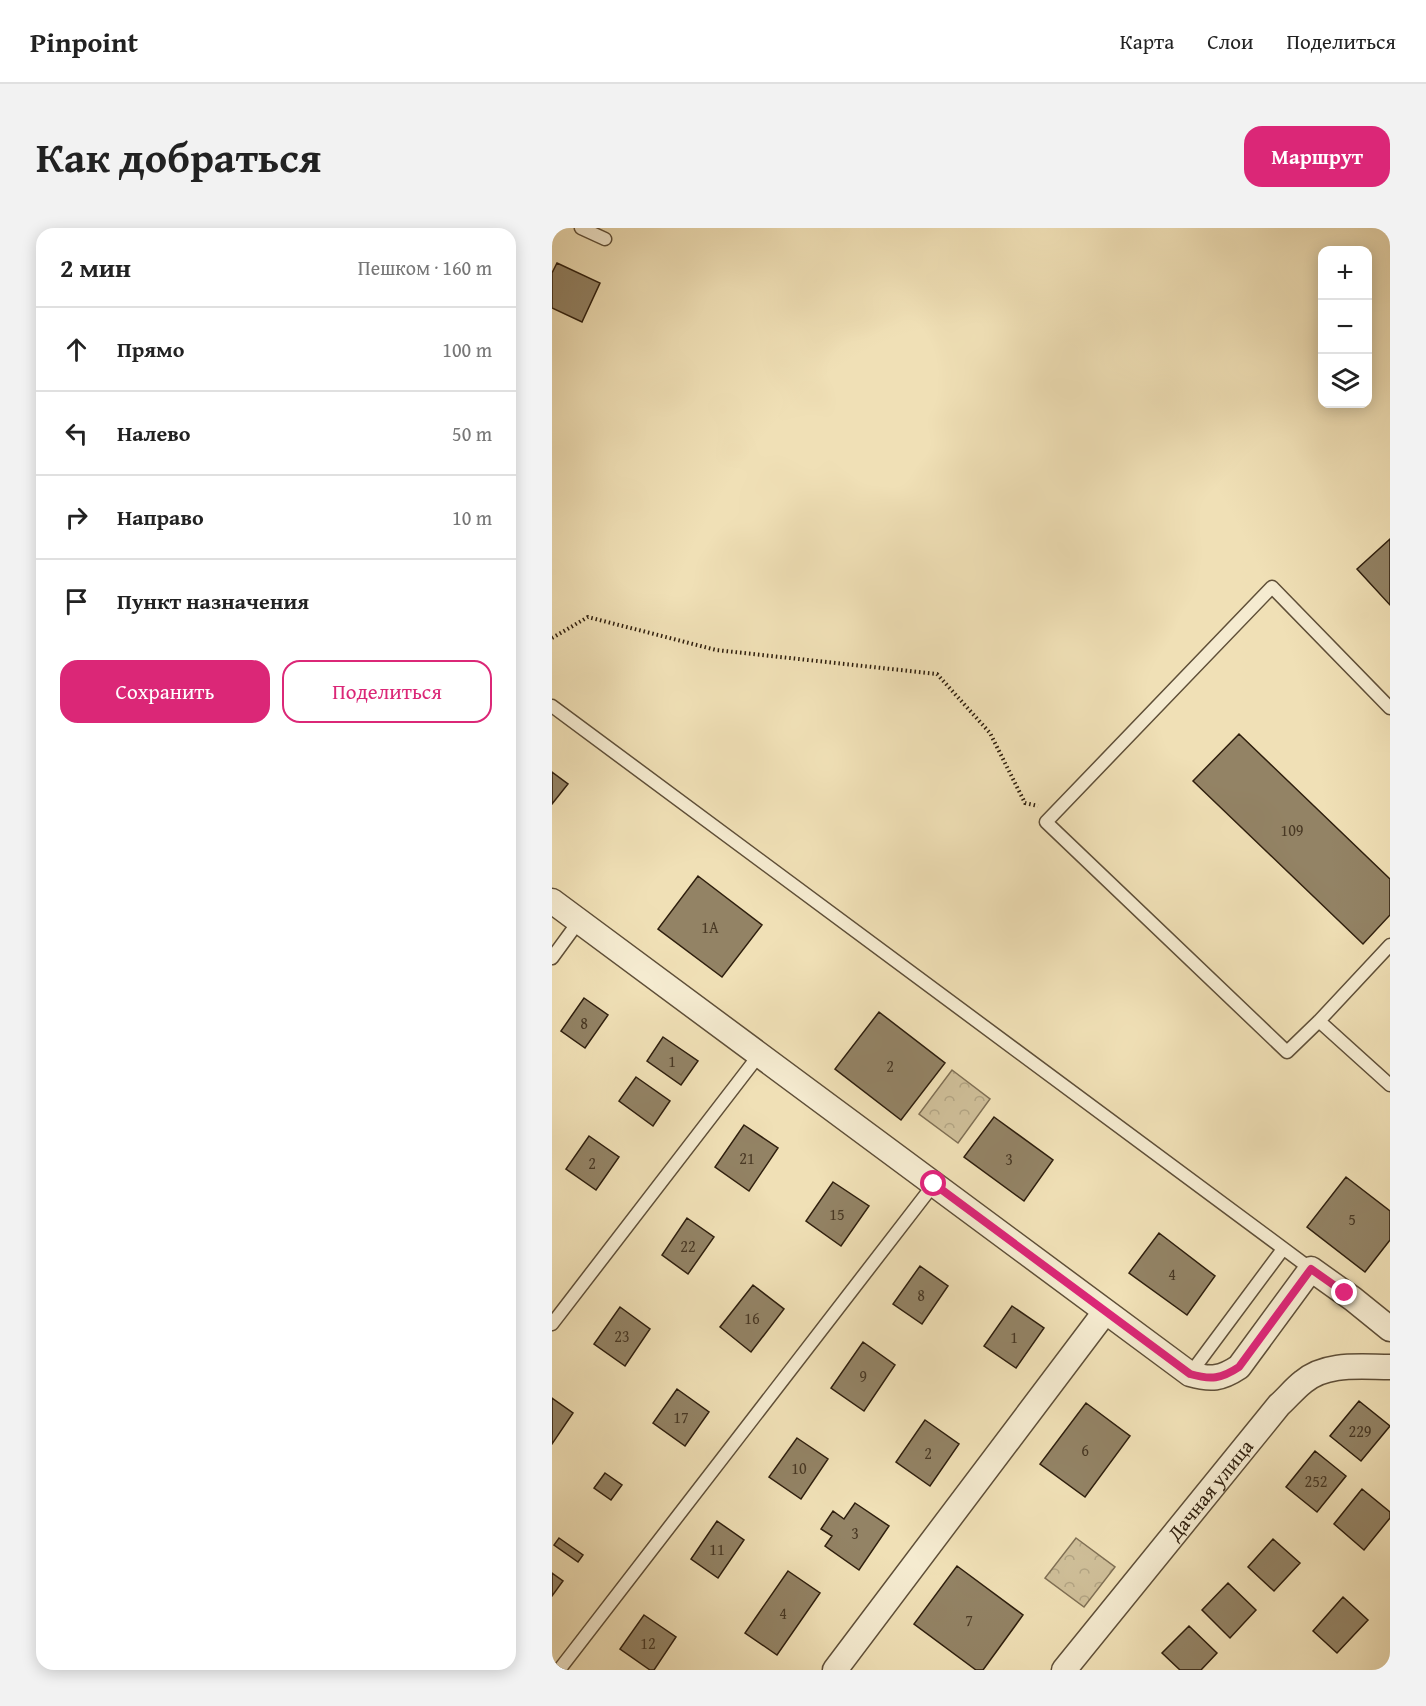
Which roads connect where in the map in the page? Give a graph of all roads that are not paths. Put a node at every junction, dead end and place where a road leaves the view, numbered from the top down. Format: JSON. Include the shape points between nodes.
{"nodes":[{"id":1,"x":581,"y":228,"type":"edge"},
{"id":2,"x":605,"y":239,"type":"dead end"},
{"id":3,"x":552,"y":706,"type":"edge"},
{"id":4,"x":1390,"y":708,"type":"edge"},
{"id":5,"x":552,"y":901,"type":"edge"},
{"id":6,"x":579,"y":921,"type":"junction"},
{"id":7,"x":1390,"y":945,"type":"edge"},
{"id":8,"x":552,"y":958,"type":"edge"},
{"id":9,"x":1319,"y":1021,"type":"junction"},
{"id":10,"x":759,"y":1055,"type":"junction"},
{"id":11,"x":1390,"y":1085,"type":"edge"},
{"id":12,"x":934,"y":1184,"type":"junction"},
{"id":13,"x":1283,"y":1249,"type":"junction"},
{"id":14,"x":1311,"y":1269,"type":"junction"},
{"id":15,"x":1106,"y":1312,"type":"junction"},
{"id":16,"x":552,"y":1324,"type":"edge"},
{"id":17,"x":1390,"y":1329,"type":"edge"},
{"id":18,"x":1390,"y":1367,"type":"edge"},
{"id":19,"x":1190,"y":1374,"type":"junction"},
{"id":20,"x":559,"y":1670,"type":"edge"},
{"id":21,"x":835,"y":1670,"type":"edge"},
{"id":22,"x":1064,"y":1670,"type":"edge"}],
"edges":[{"from":1,"to":2,"type":"lane"},
{"from":3,"to":13,"type":"lane"},
{"from":4,"to":9,"type":"lane","via":[[1272,586],[1046,822],[1287,1052]]},
{"from":5,"to":6,"type":"street"},
{"from":6,"to":8,"type":"lane"},
{"from":6,"to":10,"type":"street"},
{"from":7,"to":9,"type":"lane"},
{"from":9,"to":11,"type":"lane"},
{"from":10,"to":12,"type":"street"},
{"from":10,"to":16,"type":"lane"},
{"from":12,"to":15,"type":"street"},
{"from":12,"to":20,"type":"lane"},
{"from":13,"to":14,"type":"lane"},
{"from":13,"to":19,"type":"lane"},
{"from":14,"to":17,"type":"street"},
{"from":14,"to":19,"type":"street","via":[[1239,1367],[1216,1378]]},
{"from":15,"to":19,"type":"street"},
{"from":15,"to":21,"type":"street"},
{"from":18,"to":22,"type":"street","name":"Дачная улица","via":[[1345,1367],[1304,1380]]}]}
